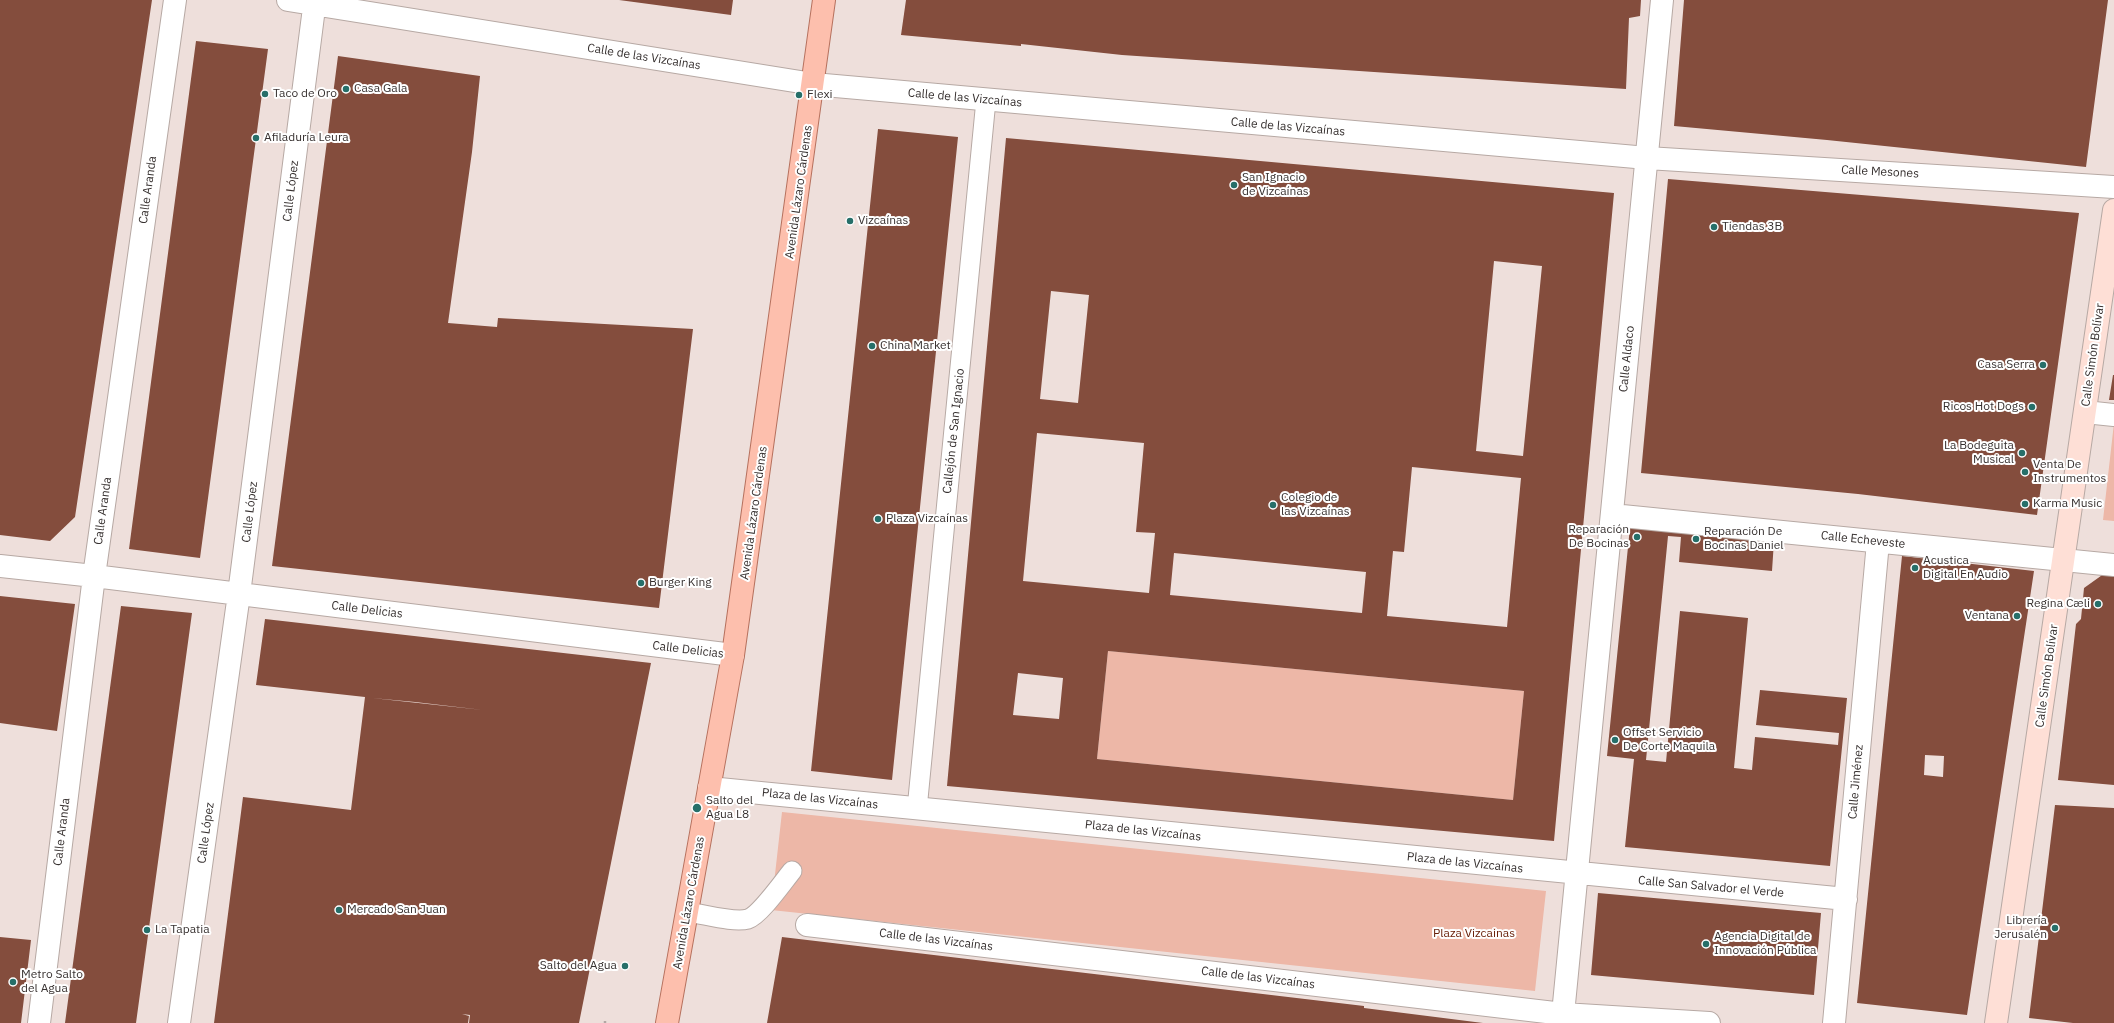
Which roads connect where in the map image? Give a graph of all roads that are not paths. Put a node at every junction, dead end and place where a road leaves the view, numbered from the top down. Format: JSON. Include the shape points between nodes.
{"nodes":[{"id":1,"x":174,"y":0,"type":"edge"},
{"id":2,"x":288,"y":0,"type":"edge"},
{"id":3,"x":824,"y":0,"type":"edge"},
{"id":4,"x":1662,"y":0,"type":"edge"},
{"id":5,"x":315,"y":2,"type":"edge"},
{"id":6,"x":813,"y":84,"type":"junction"},
{"id":7,"x":986,"y":100,"type":"junction"},
{"id":8,"x":1647,"y":158,"type":"junction"},
{"id":9,"x":2114,"y":187,"type":"edge"},
{"id":10,"x":2114,"y":210,"type":"edge"},
{"id":11,"x":2085,"y":412,"type":"junction"},
{"id":12,"x":2114,"y":415,"type":"edge"},
{"id":13,"x":1612,"y":515,"type":"junction"},
{"id":14,"x":1878,"y":542,"type":"junction"},
{"id":15,"x":2064,"y":560,"type":"junction"},
{"id":16,"x":2114,"y":565,"type":"edge"},
{"id":17,"x":0,"y":566,"type":"edge"},
{"id":18,"x":94,"y":576,"type":"junction"},
{"id":19,"x":239,"y":594,"type":"junction"},
{"id":20,"x":733,"y":655,"type":"junction"},
{"id":21,"x":710,"y":788,"type":"junction"},
{"id":22,"x":917,"y":809,"type":"junction"},
{"id":23,"x":792,"y":871,"type":"dead end"},
{"id":24,"x":1576,"y":874,"type":"junction"},
{"id":25,"x":1846,"y":899,"type":"junction"},
{"id":26,"x":687,"y":912,"type":"junction"},
{"id":27,"x":807,"y":925,"type":"dead end"},
{"id":28,"x":1563,"y":1014,"type":"junction"},
{"id":29,"x":39,"y":1023,"type":"edge"},
{"id":30,"x":179,"y":1023,"type":"edge"},
{"id":31,"x":667,"y":1023,"type":"edge"},
{"id":32,"x":1709,"y":1023,"type":"edge"},
{"id":33,"x":1834,"y":1023,"type":"edge"},
{"id":34,"x":1996,"y":1023,"type":"edge"}],
"edges":[{"from":1,"to":18,"type":"street","name":"Calle Aranda"},
{"from":2,"to":5,"type":"street","name":"Calle de las Vizcaínas"},
{"from":3,"to":6,"type":"main road","name":"Avenida Lázaro Cárdenas"},
{"from":4,"to":8,"type":"street","name":"Calle Aldaco"},
{"from":5,"to":6,"type":"street","name":"Calle de las Vizcaínas"},
{"from":5,"to":19,"type":"street","name":"Calle López"},
{"from":6,"to":7,"type":"street","name":"Calle de las Vizcaínas"},
{"from":6,"to":20,"type":"main road","name":"Avenida Lázaro Cárdenas"},
{"from":7,"to":8,"type":"street","name":"Calle de las Vizcaínas"},
{"from":7,"to":22,"type":"lane","name":"Callejón de San Ignacio"},
{"from":8,"to":9,"type":"street","name":"Calle Mesones"},
{"from":8,"to":13,"type":"street","name":"Calle Aldaco"},
{"from":10,"to":11,"type":"street","name":"Calle Simón Bolívar"},
{"from":11,"to":12,"type":"street"},
{"from":11,"to":15,"type":"street","name":"Calle Simón Bolívar"},
{"from":13,"to":14,"type":"street","name":"Calle Echeveste"},
{"from":13,"to":24,"type":"street","name":"Calle Aldaco"},
{"from":14,"to":15,"type":"street","name":"Calle Echeveste"},
{"from":14,"to":25,"type":"street","name":"Calle Jiménez"},
{"from":15,"to":16,"type":"street","name":"Calle Echeveste"},
{"from":15,"to":34,"type":"street","name":"Calle Simón Bolívar"},
{"from":17,"to":18,"type":"street","name":"Calle Delicias"},
{"from":18,"to":19,"type":"street","name":"Calle Delicias"},
{"from":18,"to":29,"type":"street","name":"Calle Aranda"},
{"from":19,"to":20,"type":"street","name":"Calle Delicias"},
{"from":19,"to":30,"type":"street","name":"Calle López"},
{"from":20,"to":21,"type":"main road","name":"Avenida Lázaro Cárdenas"},
{"from":21,"to":22,"type":"street","name":"Plaza de las Vizcaínas"},
{"from":21,"to":26,"type":"main road","name":"Avenida Lázaro Cárdenas"},
{"from":22,"to":24,"type":"street","name":"Plaza de las Vizcaínas"},
{"from":23,"to":26,"type":"lane","via":[[750,918],[740,920]]},
{"from":24,"to":25,"type":"street","name":"Calle San Salvador el Verde"},
{"from":24,"to":28,"type":"street","name":"Calle Aldaco"},
{"from":25,"to":33,"type":"street","name":"Calle Jiménez"},
{"from":26,"to":31,"type":"main road","name":"Avenida Lázaro Cárdenas"},
{"from":27,"to":28,"type":"street","name":"Calle de las Vizcaínas"},
{"from":28,"to":32,"type":"street","name":"Calle de las Vizcaínas"}]}
